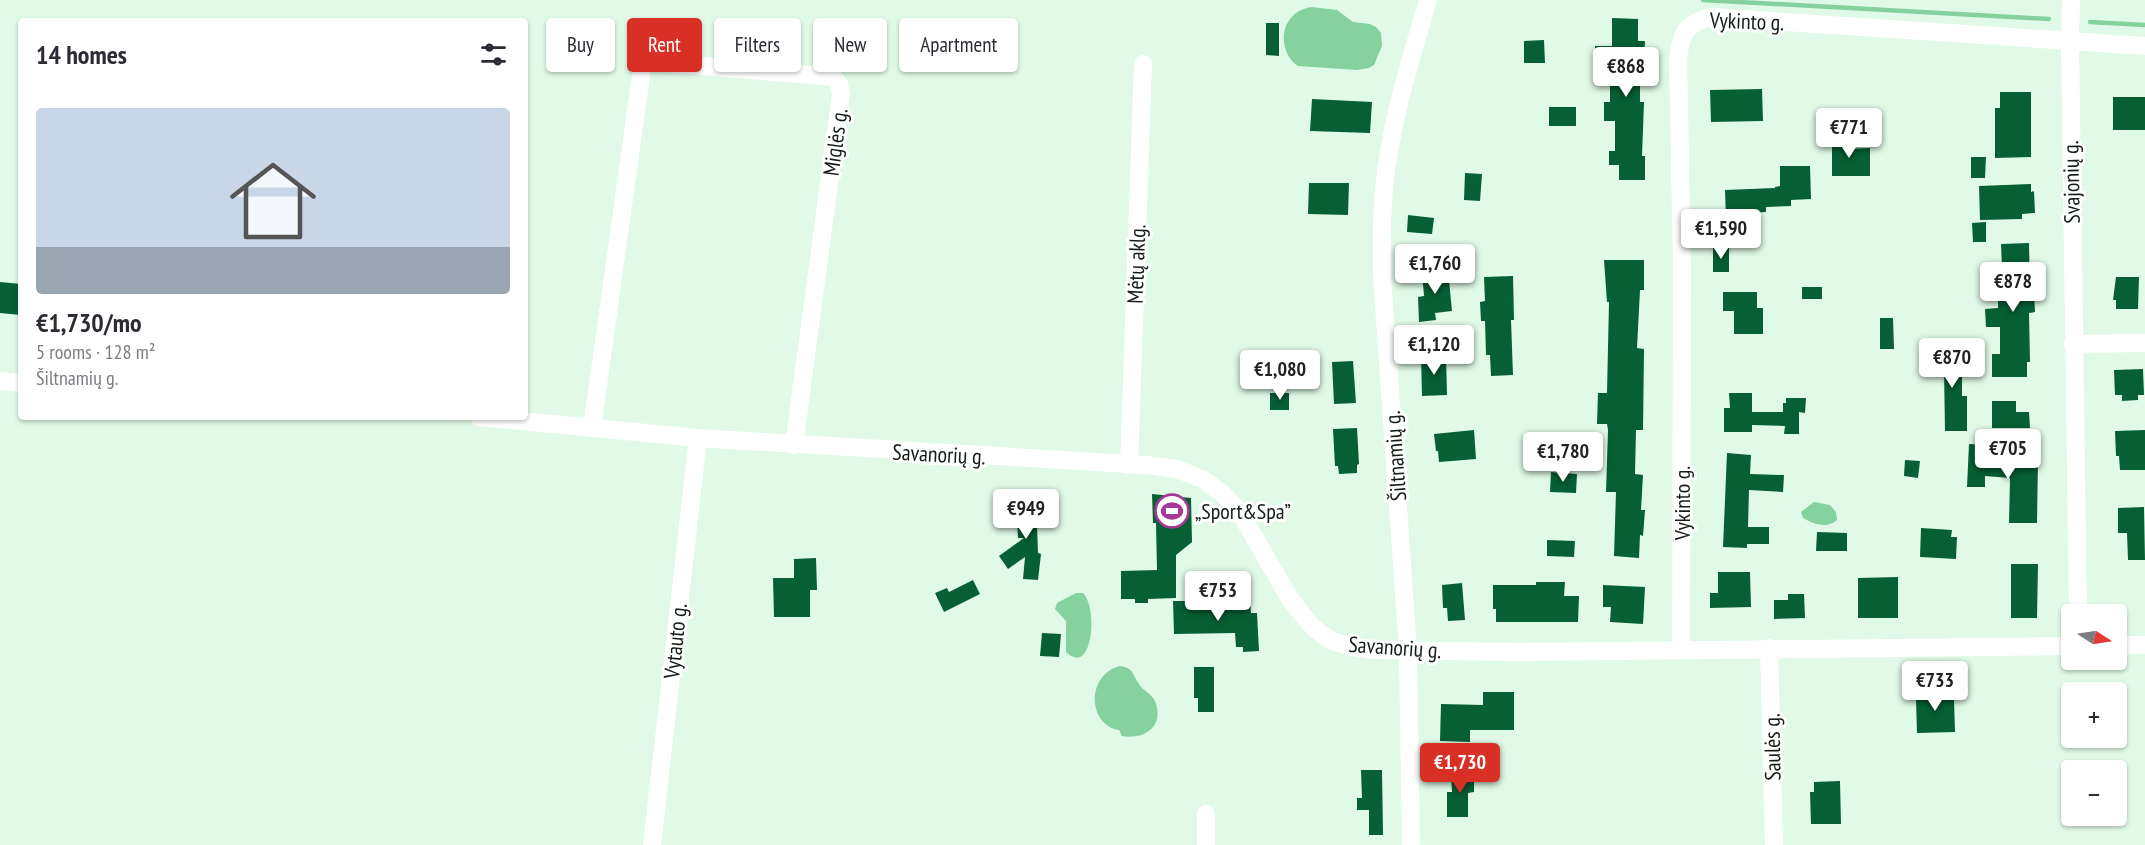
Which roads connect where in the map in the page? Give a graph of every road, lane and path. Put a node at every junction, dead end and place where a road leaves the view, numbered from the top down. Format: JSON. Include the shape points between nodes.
{"nodes":[{"id":1,"x":1428,"y":0,"type":"edge"},
{"id":2,"x":2071,"y":0,"type":"edge"},
{"id":3,"x":2070,"y":40,"type":"junction"},
{"id":4,"x":2145,"y":46,"type":"edge"},
{"id":5,"x":1143,"y":64,"type":"dead end"},
{"id":6,"x":2145,"y":343,"type":"edge"},
{"id":7,"x":2073,"y":344,"type":"junction"},
{"id":8,"x":0,"y":381,"type":"edge"},
{"id":9,"x":18,"y":383,"type":"edge"},
{"id":10,"x":510,"y":420,"type":"edge"},
{"id":11,"x":592,"y":428,"type":"junction"},
{"id":12,"x":698,"y":438,"type":"junction"},
{"id":13,"x":794,"y":445,"type":"junction"},
{"id":14,"x":1128,"y":465,"type":"junction"},
{"id":15,"x":2078,"y":604,"type":"edge"},
{"id":16,"x":2127,"y":645,"type":"edge"},
{"id":17,"x":2145,"y":645,"type":"edge"},
{"id":18,"x":2061,"y":646,"type":"edge"},
{"id":19,"x":1769,"y":648,"type":"junction"},
{"id":20,"x":1681,"y":650,"type":"junction"},
{"id":21,"x":1408,"y":651,"type":"junction"},
{"id":22,"x":1206,"y":814,"type":"dead end"},
{"id":23,"x":652,"y":845,"type":"edge"},
{"id":24,"x":1206,"y":845,"type":"edge"},
{"id":25,"x":1411,"y":845,"type":"edge"},
{"id":26,"x":1774,"y":845,"type":"edge"}],
"edges":[{"from":1,"to":21,"type":"street","name":"Šiltnamių g.","via":[[1398,108],[1384,188],[1382,228]]},
{"from":2,"to":3,"type":"street","name":"Svajonių g."},
{"from":3,"to":4,"type":"street","name":"Vykinto g."},
{"from":3,"to":7,"type":"street","name":"Svajonių g."},
{"from":3,"to":20,"type":"street","name":"Vykinto g.","via":[[1713,17],[1697,20],[1686,28],[1678,57]]},
{"from":5,"to":14,"type":"street","name":"Mėtų aklg."},
{"from":6,"to":7,"type":"street"},
{"from":7,"to":15,"type":"street","name":"Svajonių g."},
{"from":8,"to":9,"type":"street"},
{"from":10,"to":11,"type":"street","name":"Savanorių g."},
{"from":11,"to":12,"type":"street","name":"Savanorių g."},
{"from":11,"to":13,"type":"street","name":"Miglės g.","via":[[644,61],[832,77],[839,84],[842,94]]},
{"from":12,"to":13,"type":"street","name":"Savanorių g."},
{"from":12,"to":23,"type":"street","name":"Vytauto g."},
{"from":13,"to":14,"type":"street","name":"Savanorių g."},
{"from":14,"to":21,"type":"street","name":"Savanorių g.","via":[[1177,470],[1202,478],[1222,493],[1239,511],[1303,616],[1332,641],[1374,650]]},
{"from":16,"to":17,"type":"street"},
{"from":18,"to":19,"type":"street","name":"Savanorių g."},
{"from":19,"to":20,"type":"street","name":"Savanorių g."},
{"from":19,"to":26,"type":"street","name":"Saulės g."},
{"from":20,"to":21,"type":"street","name":"Savanorių g."},
{"from":21,"to":25,"type":"street","name":"Šiltnamių g."},
{"from":22,"to":24,"type":"street"}]}
